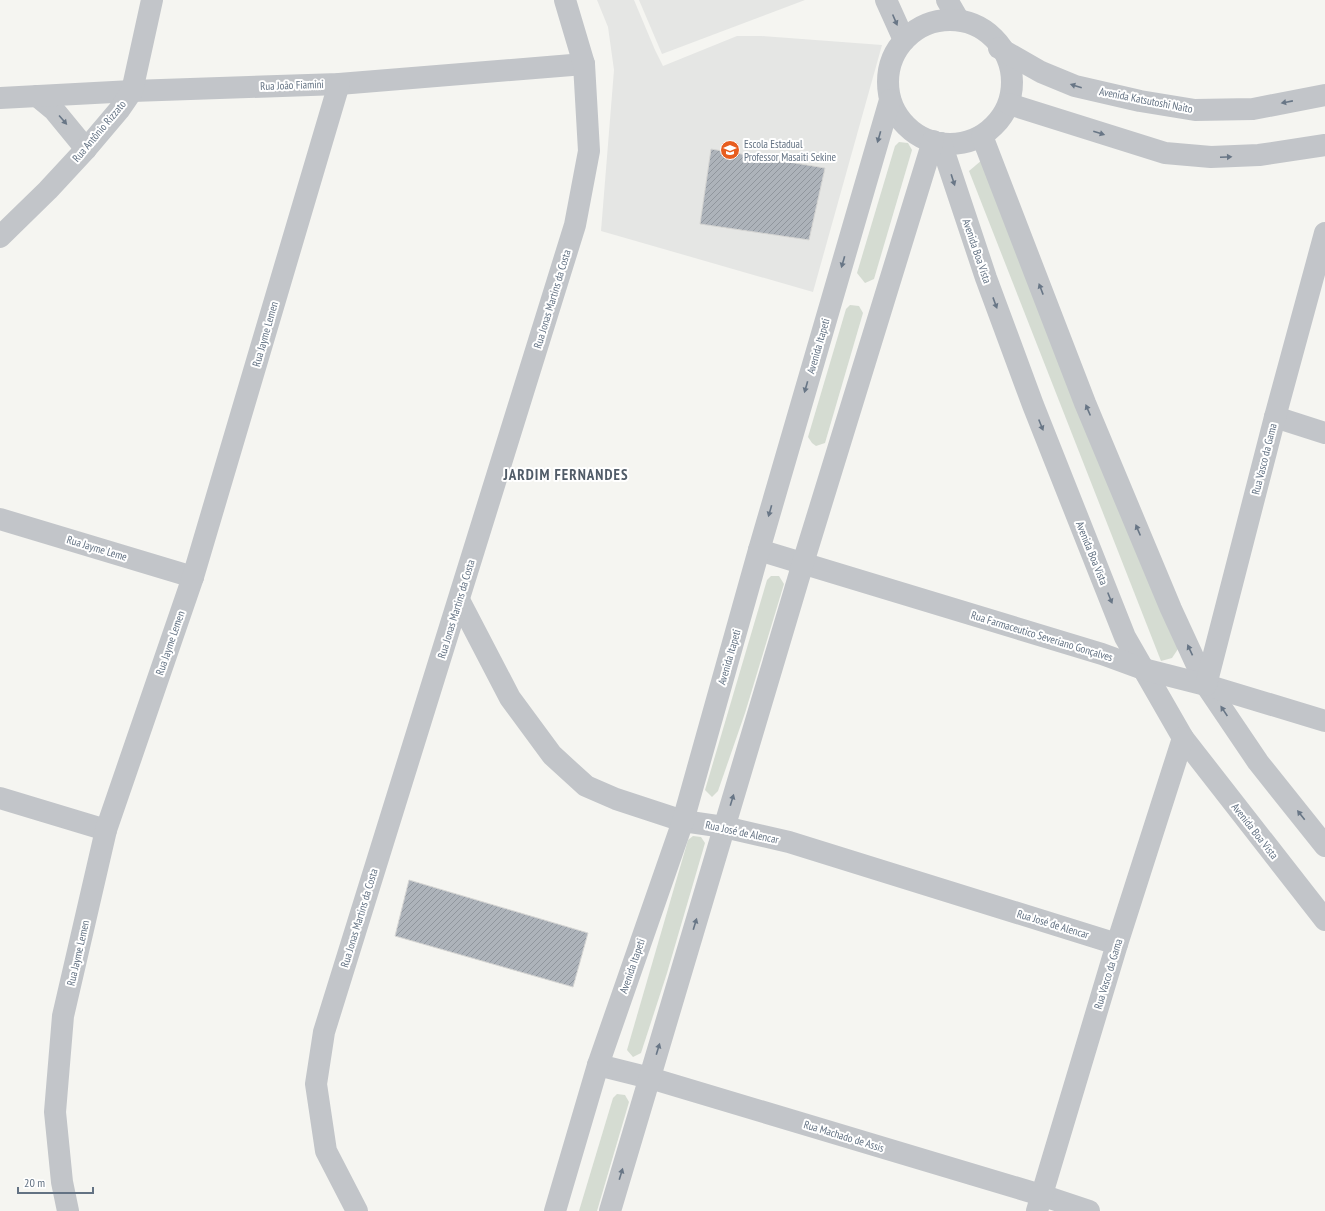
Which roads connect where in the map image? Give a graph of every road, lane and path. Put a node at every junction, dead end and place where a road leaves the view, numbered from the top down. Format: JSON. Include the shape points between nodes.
{"nodes":[{"id":1,"x":152,"y":0,"type":"edge"},
{"id":2,"x":565,"y":0,"type":"edge"},
{"id":3,"x":886,"y":0,"type":"edge"},
{"id":4,"x":947,"y":0,"type":"edge"},
{"id":5,"x":958,"y":19,"type":"junction"},
{"id":6,"x":904,"y":40,"type":"junction"},
{"id":7,"x":999,"y":48,"type":"junction"},
{"id":8,"x":584,"y":64,"type":"junction"},
{"id":9,"x":339,"y":84,"type":"junction"},
{"id":10,"x":132,"y":91,"type":"junction"},
{"id":11,"x":1325,"y":95,"type":"edge"},
{"id":12,"x":37,"y":96,"type":"junction"},
{"id":13,"x":0,"y":98,"type":"edge"},
{"id":14,"x":890,"y":100,"type":"junction"},
{"id":15,"x":1009,"y":104,"type":"junction"},
{"id":16,"x":982,"y":136,"type":"junction"},
{"id":17,"x":937,"y":142,"type":"junction"},
{"id":18,"x":1325,"y":145,"type":"edge"},
{"id":19,"x":86,"y":149,"type":"junction"},
{"id":20,"x":1325,"y":233,"type":"edge"},
{"id":21,"x":0,"y":237,"type":"edge"},
{"id":22,"x":1275,"y":417,"type":"junction"},
{"id":23,"x":1325,"y":433,"type":"edge"},
{"id":24,"x":0,"y":519,"type":"edge"},
{"id":25,"x":759,"y":550,"type":"junction"},
{"id":26,"x":803,"y":563,"type":"junction"},
{"id":27,"x":193,"y":577,"type":"junction"},
{"id":28,"x":459,"y":600,"type":"junction"},
{"id":29,"x":1142,"y":668,"type":"junction"},
{"id":30,"x":1206,"y":685,"type":"junction"},
{"id":31,"x":1325,"y":721,"type":"edge"},
{"id":32,"x":1183,"y":738,"type":"junction"},
{"id":33,"x":0,"y":798,"type":"edge"},
{"id":34,"x":683,"y":821,"type":"junction"},
{"id":35,"x":724,"y":827,"type":"junction"},
{"id":36,"x":106,"y":830,"type":"junction"},
{"id":37,"x":1325,"y":846,"type":"edge"},
{"id":38,"x":1325,"y":920,"type":"edge"},
{"id":39,"x":1117,"y":944,"type":"junction"},
{"id":40,"x":598,"y":1065,"type":"junction"},
{"id":41,"x":650,"y":1078,"type":"junction"},
{"id":42,"x":1039,"y":1203,"type":"edge"},
{"id":43,"x":68,"y":1211,"type":"edge"},
{"id":44,"x":357,"y":1211,"type":"edge"},
{"id":45,"x":555,"y":1211,"type":"edge"},
{"id":46,"x":610,"y":1211,"type":"edge"},
{"id":47,"x":1089,"y":1211,"type":"edge"}],
"edges":[{"from":1,"to":10,"type":"street","name":"Rua Antônio Rizzato"},
{"from":2,"to":8,"type":"street","name":"Rua Jonas Martins da Costa"},
{"from":3,"to":6,"type":"street","one_way":true},
{"from":4,"to":5,"type":"street"},
{"from":5,"to":6,"type":"street","via":[[932,23],[916,30]]},
{"from":5,"to":7,"type":"street","via":[[982,29]]},
{"from":6,"to":14,"type":"street","via":[[892,58],[888,80]]},
{"from":11,"to":7,"type":"street","name":"Avenida Katsutoshi Naito","one_way":true,"via":[[1252,109],[1195,110],[1075,86],[1041,72]]},
{"from":7,"to":15,"type":"street","via":[[1005,54],[1010,69],[1012,86]]},
{"from":8,"to":9,"type":"street","name":"Rua João Fiamini"},
{"from":8,"to":28,"type":"street","name":"Rua Jonas Martins da Costa","via":[[589,151],[575,225]]},
{"from":9,"to":10,"type":"street","name":"Rua João Fiamini"},
{"from":9,"to":27,"type":"street","name":"Rua Jayme Lemen"},
{"from":10,"to":12,"type":"street","name":"Rua João Fiamini"},
{"from":10,"to":19,"type":"street","name":"Rua Antônio Rizzato"},
{"from":12,"to":13,"type":"street","name":"Rua João Fiamini"},
{"from":12,"to":19,"type":"street","one_way":true,"via":[[54,110]]},
{"from":14,"to":17,"type":"street","via":[[899,118],[914,133]]},
{"from":14,"to":25,"type":"street","name":"Avenida Itapeti","one_way":true},
{"from":15,"to":16,"type":"street"},
{"from":15,"to":18,"type":"street","one_way":true,"via":[[1165,153],[1211,157],[1259,156]]},
{"from":16,"to":17,"type":"street","via":[[959,143]]},
{"from":30,"to":16,"type":"street","one_way":true,"via":[[1171,609],[1085,403]]},
{"from":17,"to":26,"type":"street"},
{"from":17,"to":29,"type":"street","name":"Avenida Boa Vista","one_way":true,"via":[[1033,405],[1125,637]]},
{"from":19,"to":21,"type":"street","name":"Rua Antônio Rizzato"},
{"from":20,"to":22,"type":"street","name":"Rua Vasco da Gama"},
{"from":22,"to":23,"type":"street"},
{"from":22,"to":30,"type":"street","name":"Rua Vasco da Gama"},
{"from":24,"to":27,"type":"street","name":"Rua Jayme Leme"},
{"from":25,"to":26,"type":"street","name":"Rua Farmaceutico Severiano Gonçalves"},
{"from":25,"to":34,"type":"street","name":"Avenida Itapeti"},
{"from":26,"to":29,"type":"street","name":"Rua Farmaceutico Severiano Gonçalves"},
{"from":35,"to":26,"type":"street","one_way":true},
{"from":27,"to":36,"type":"street","name":"Rua Jayme Lemen"},
{"from":28,"to":34,"type":"street","name":"Rua José de Alencar","via":[[510,698],[552,755],[586,786],[616,799]]},
{"from":28,"to":44,"type":"street","name":"Rua Jonas Martins da Costa","via":[[324,1032],[316,1084],[326,1151]]},
{"from":29,"to":30,"type":"street","name":"Rua Farmaceutico Severiano Gonçalves"},
{"from":29,"to":32,"type":"street","name":"Avenida Boa Vista"},
{"from":30,"to":31,"type":"street","name":"Rua Farmaceutico Severiano Gonçalves"},
{"from":37,"to":30,"type":"street","one_way":true,"via":[[1258,762]]},
{"from":32,"to":38,"type":"street","name":"Avenida Boa Vista"},
{"from":32,"to":39,"type":"street","name":"Rua Vasco da Gama"},
{"from":33,"to":36,"type":"street"},
{"from":34,"to":35,"type":"street","name":"Rua José de Alencar"},
{"from":34,"to":40,"type":"street","name":"Avenida Itapeti"},
{"from":35,"to":39,"type":"street","name":"Rua José de Alencar","via":[[789,842]]},
{"from":41,"to":35,"type":"street","one_way":true},
{"from":36,"to":43,"type":"street","name":"Rua Jayme Lemen","via":[[63,1016],[56,1112],[62,1182]]},
{"from":39,"to":42,"type":"street","name":"Rua Vasco da Gama"},
{"from":40,"to":41,"type":"street","name":"Rua Machado de Assis"},
{"from":40,"to":45,"type":"street","name":"Avenida Itapeti"},
{"from":41,"to":42,"type":"street","name":"Rua Machado de Assis"},
{"from":46,"to":41,"type":"street","one_way":true},
{"from":42,"to":47,"type":"street","name":"Rua Machado de Assis"}]}
